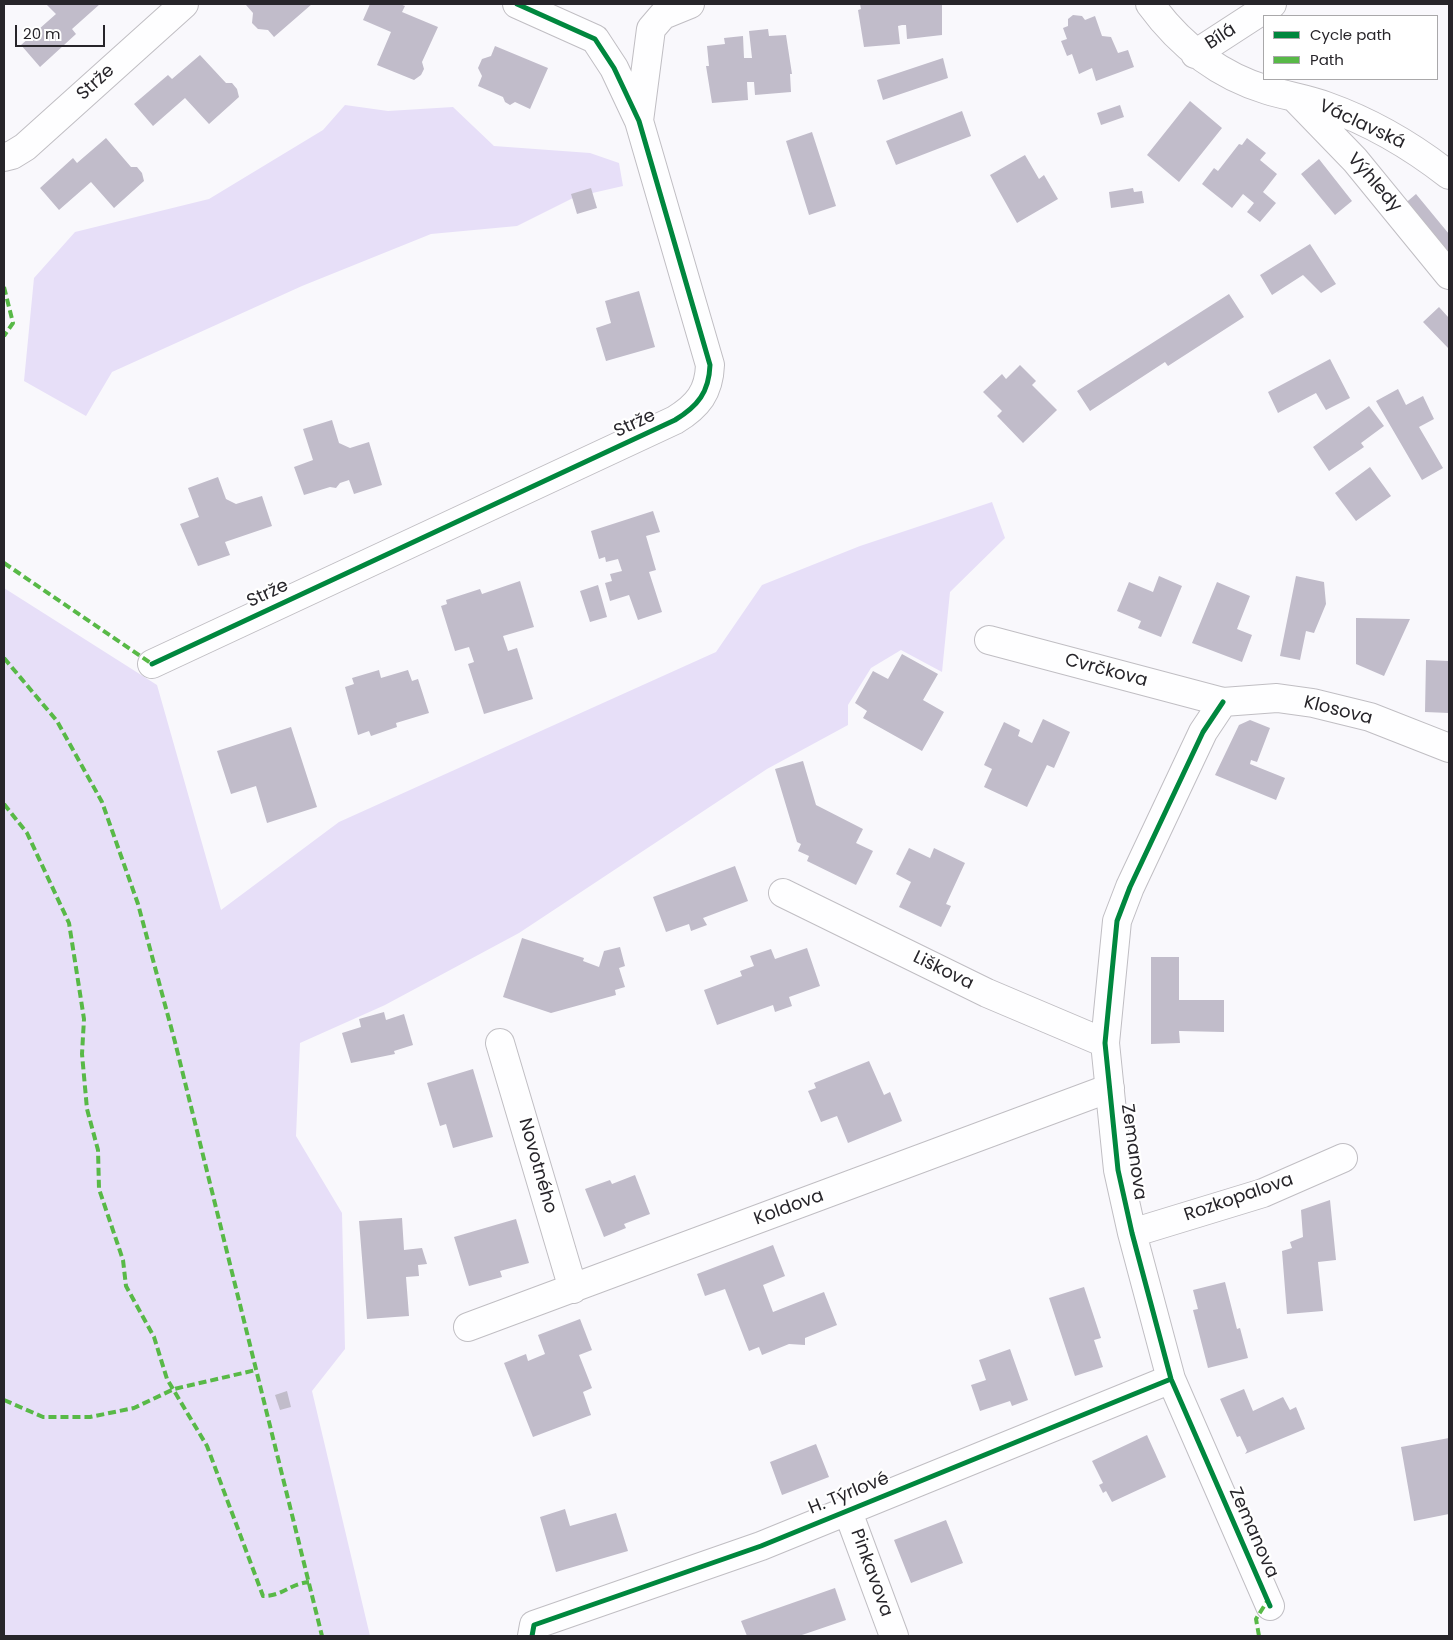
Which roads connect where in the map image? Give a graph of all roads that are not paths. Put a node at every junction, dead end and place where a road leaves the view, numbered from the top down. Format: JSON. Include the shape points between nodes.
{"nodes":[{"id":1,"x":184,"y":4,"type":"edge"},
{"id":2,"x":517,"y":4,"type":"edge"},
{"id":3,"x":690,"y":4,"type":"edge"},
{"id":4,"x":1150,"y":4,"type":"edge"},
{"id":5,"x":1272,"y":4,"type":"edge"},
{"id":6,"x":1195,"y":54,"type":"junction"},
{"id":7,"x":1294,"y":97,"type":"junction"},
{"id":8,"x":639,"y":121,"type":"junction"},
{"id":9,"x":4,"y":157,"type":"edge"},
{"id":10,"x":1449,"y":175,"type":"edge"},
{"id":11,"x":1449,"y":275,"type":"edge"},
{"id":12,"x":989,"y":640,"type":"dead end"},
{"id":13,"x":152,"y":664,"type":"dead end"},
{"id":14,"x":1223,"y":702,"type":"junction"},
{"id":15,"x":1449,"y":748,"type":"edge"},
{"id":16,"x":783,"y":893,"type":"dead end"},
{"id":17,"x":500,"y":1043,"type":"dead end"},
{"id":18,"x":1105,"y":1043,"type":"junction"},
{"id":19,"x":1110,"y":1088,"type":"junction"},
{"id":20,"x":1343,"y":1158,"type":"dead end"},
{"id":21,"x":1132,"y":1233,"type":"junction"},
{"id":22,"x":573,"y":1289,"type":"junction"},
{"id":23,"x":468,"y":1327,"type":"dead end"},
{"id":24,"x":1171,"y":1379,"type":"junction"},
{"id":25,"x":847,"y":1509,"type":"junction"},
{"id":26,"x":1270,"y":1606,"type":"dead end"},
{"id":27,"x":533,"y":1631,"type":"edge"},
{"id":28,"x":894,"y":1636,"type":"edge"}],
"edges":[{"from":1,"to":9,"type":"street","name":"Strže","via":[[25,147]]},
{"from":2,"to":8,"type":"street","name":"Strže","via":[[595,40],[614,68]]},
{"from":3,"to":8,"type":"street","via":[[663,15],[650,29]]},
{"from":4,"to":6,"type":"street","name":"Václavská"},
{"from":5,"to":6,"type":"street","name":"Bílá"},
{"from":6,"to":7,"type":"street","name":"Václavská","via":[[1218,70],[1246,83]]},
{"from":7,"to":10,"type":"street","name":"Václavská","via":[[1358,119],[1415,150]]},
{"from":7,"to":11,"type":"street","name":"Výhledy","via":[[1355,160]]},
{"from":8,"to":13,"type":"street","name":"Strže","via":[[710,365],[709,382],[693,409]]},
{"from":12,"to":14,"type":"street","name":"Cvrčkova"},
{"from":14,"to":15,"type":"street","name":"Klosova","via":[[1277,698],[1313,703],[1370,717]]},
{"from":14,"to":18,"type":"street","name":"Zemanova","via":[[1203,732],[1117,921]]},
{"from":16,"to":18,"type":"street","name":"Liškova","via":[[987,993]]},
{"from":17,"to":22,"type":"street","name":"Novotného"},
{"from":18,"to":19,"type":"street","name":"Zemanova"},
{"from":19,"to":21,"type":"street","name":"Zemanova","via":[[1118,1170]]},
{"from":19,"to":22,"type":"street","name":"Koldova"},
{"from":20,"to":21,"type":"street","name":"Rozkopalova","via":[[1263,1193]]},
{"from":21,"to":24,"type":"street","name":"Zemanova"},
{"from":22,"to":23,"type":"street","name":"Koldova"},
{"from":24,"to":25,"type":"street","name":"H. Týrlové"},
{"from":24,"to":26,"type":"street","name":"Zemanova"},
{"from":25,"to":27,"type":"street","name":"H. Týrlové","via":[[761,1546]]},
{"from":25,"to":28,"type":"street","name":"Pinkavova"}]}
